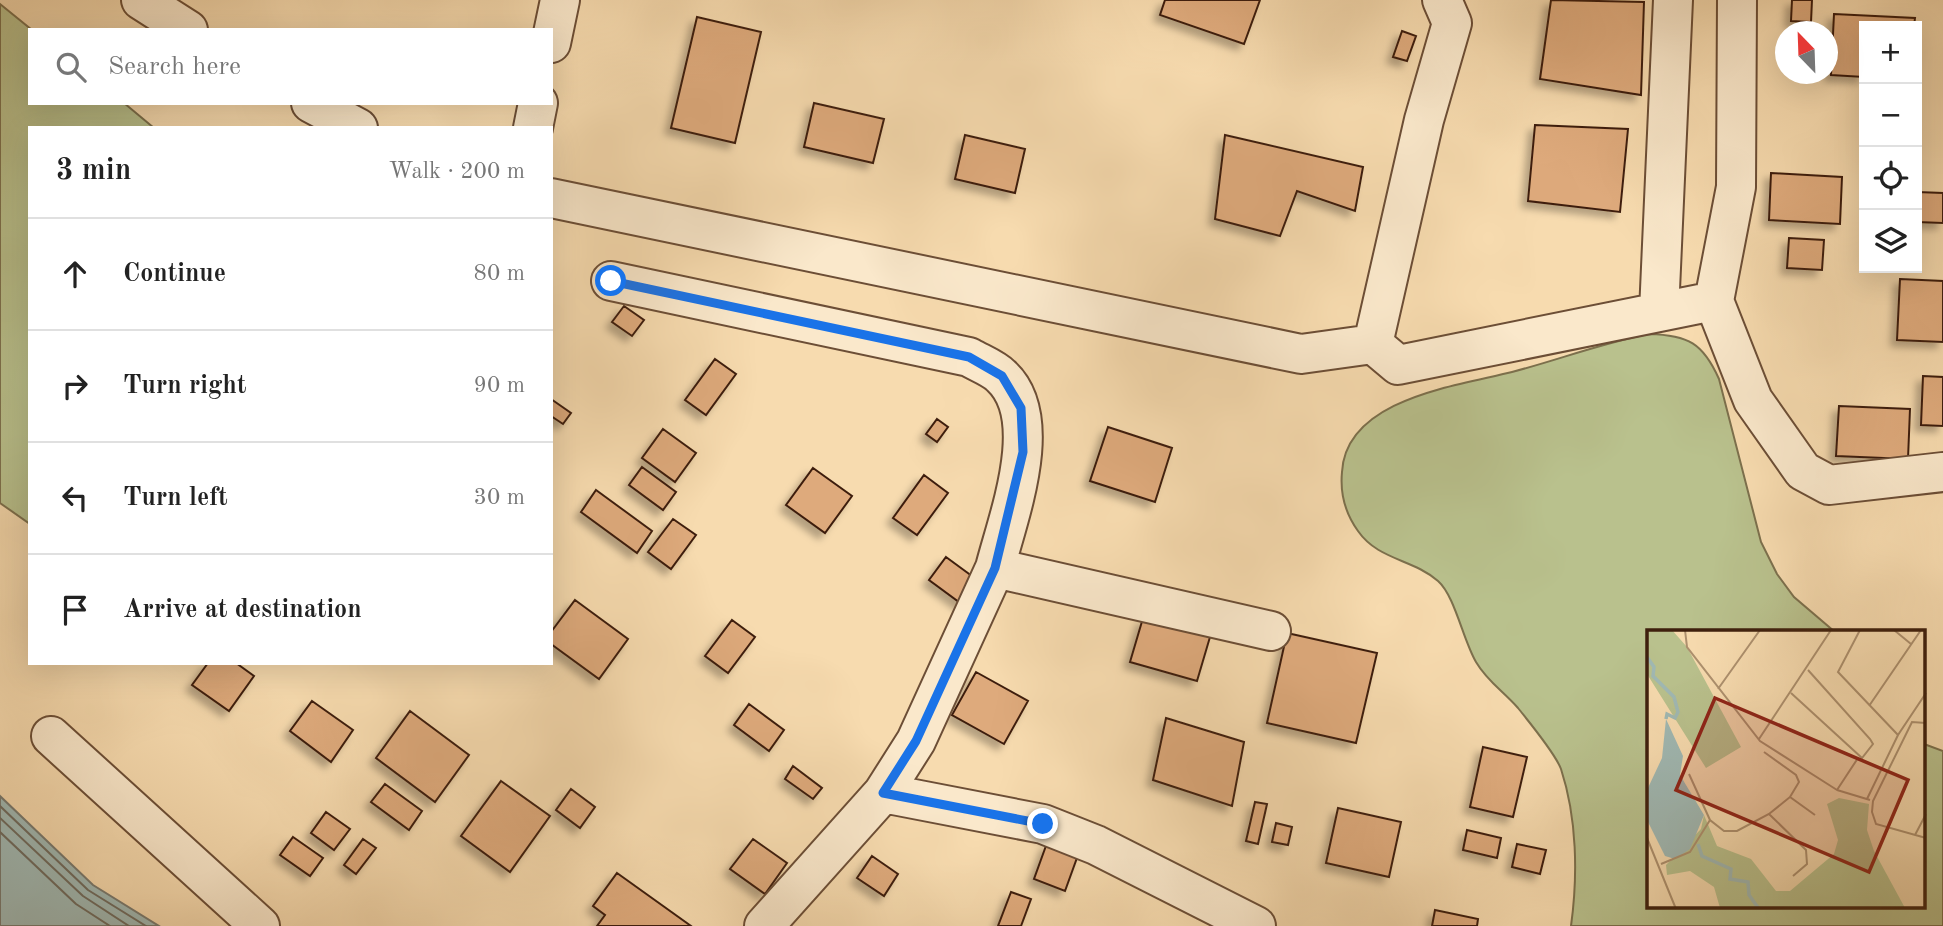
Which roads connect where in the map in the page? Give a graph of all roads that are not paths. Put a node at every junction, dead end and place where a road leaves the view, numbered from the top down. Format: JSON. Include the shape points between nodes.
{"nodes":[{"id":1,"x":141,"y":0,"type":"edge"},
{"id":2,"x":561,"y":0,"type":"edge"},
{"id":3,"x":1442,"y":0,"type":"edge"},
{"id":4,"x":1673,"y":0,"type":"edge"},
{"id":5,"x":1737,"y":0,"type":"edge"},
{"id":6,"x":185,"y":28,"type":"edge"},
{"id":7,"x":553,"y":34,"type":"edge"},
{"id":8,"x":315,"y":105,"type":"edge"},
{"id":9,"x":538,"y":105,"type":"edge"},
{"id":10,"x":354,"y":126,"type":"edge"},
{"id":11,"x":533,"y":126,"type":"edge"},
{"id":12,"x":553,"y":198,"type":"edge"},
{"id":13,"x":611,"y":281,"type":"dead end"},
{"id":14,"x":1714,"y":301,"type":"junction"},
{"id":15,"x":1659,"y":312,"type":"junction"},
{"id":16,"x":1373,"y":344,"type":"junction"},
{"id":17,"x":1943,"y":472,"type":"edge"},
{"id":18,"x":995,"y":568,"type":"junction"},
{"id":19,"x":1271,"y":631,"type":"dead end"},
{"id":20,"x":51,"y":736,"type":"dead end"},
{"id":21,"x":883,"y":793,"type":"junction"},
{"id":22,"x":260,"y":926,"type":"edge"},
{"id":23,"x":764,"y":926,"type":"edge"},
{"id":24,"x":1256,"y":926,"type":"edge"}],
"edges":[{"from":1,"to":6,"type":"street"},
{"from":2,"to":7,"type":"street"},
{"from":3,"to":16,"type":"street","via":[[1452,23],[1424,120]]},
{"from":4,"to":15,"type":"street"},
{"from":5,"to":14,"type":"street","via":[[1736,187]]},
{"from":8,"to":10,"type":"street"},
{"from":9,"to":11,"type":"street"},
{"from":12,"to":16,"type":"street","via":[[1301,354]]},
{"from":13,"to":18,"type":"street","via":[[969,357],[1002,376],[1021,408],[1023,452]]},
{"from":14,"to":15,"type":"street"},
{"from":14,"to":17,"type":"street","via":[[1753,400],[1803,471],[1829,485]]},
{"from":15,"to":16,"type":"street","via":[[1398,365]]},
{"from":18,"to":19,"type":"street"},
{"from":18,"to":21,"type":"street","via":[[916,741]]},
{"from":20,"to":22,"type":"street"},
{"from":21,"to":23,"type":"street"},
{"from":21,"to":24,"type":"street","via":[[1043,824],[1096,845]]}]}
